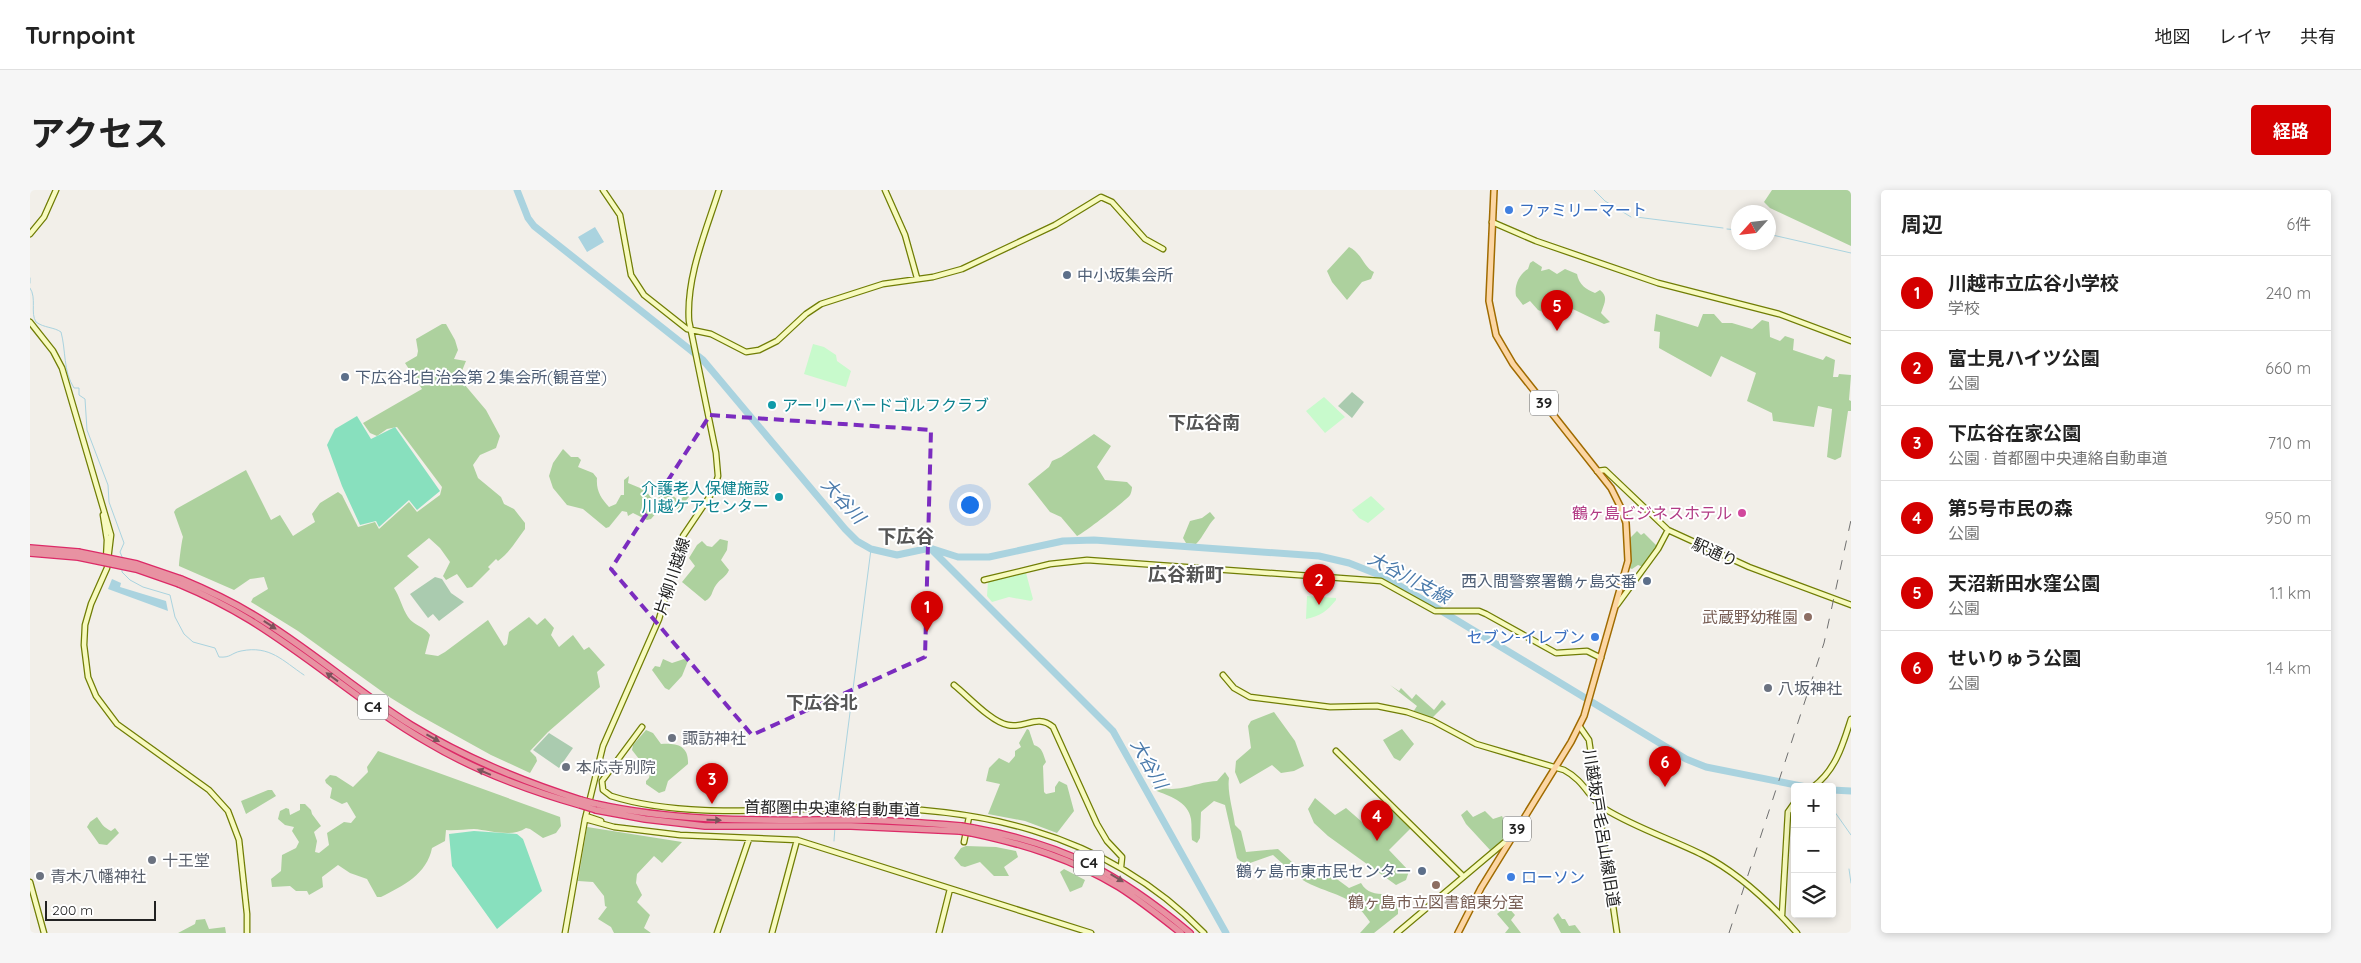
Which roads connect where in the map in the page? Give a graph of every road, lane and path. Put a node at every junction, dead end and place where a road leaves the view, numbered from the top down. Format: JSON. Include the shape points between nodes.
{"nodes":[{"id":1,"x":56,"y":190,"type":"edge"},
{"id":2,"x":603,"y":190,"type":"edge"},
{"id":3,"x":718,"y":190,"type":"edge"},
{"id":4,"x":885,"y":190,"type":"edge"},
{"id":5,"x":1494,"y":190,"type":"edge"},
{"id":6,"x":1492,"y":222,"type":"junction"},
{"id":7,"x":30,"y":234,"type":"edge"},
{"id":8,"x":1163,"y":249,"type":"dead end"},
{"id":9,"x":918,"y":278,"type":"junction"},
{"id":10,"x":30,"y":322,"type":"edge"},
{"id":11,"x":691,"y":331,"type":"junction"},
{"id":12,"x":1851,"y":341,"type":"edge"},
{"id":13,"x":1597,"y":470,"type":"junction"},
{"id":14,"x":1668,"y":530,"type":"junction"},
{"id":15,"x":30,"y":548,"type":"edge"},
{"id":16,"x":30,"y":553,"type":"edge"},
{"id":17,"x":78,"y":555,"type":"junction"},
{"id":18,"x":984,"y":580,"type":"dead end"},
{"id":19,"x":1617,"y":605,"type":"junction"},
{"id":20,"x":1851,"y":605,"type":"edge"},
{"id":21,"x":1601,"y":658,"type":"junction"},
{"id":22,"x":1224,"y":675,"type":"dead end"},
{"id":23,"x":954,"y":685,"type":"dead end"},
{"id":24,"x":1851,"y":719,"type":"edge"},
{"id":25,"x":642,"y":727,"type":"dead end"},
{"id":26,"x":1580,"y":727,"type":"junction"},
{"id":27,"x":1336,"y":751,"type":"dead end"},
{"id":28,"x":1555,"y":768,"type":"junction"},
{"id":29,"x":1818,"y":783,"type":"edge"},
{"id":30,"x":1598,"y":803,"type":"junction"},
{"id":31,"x":1791,"y":808,"type":"edge"},
{"id":32,"x":970,"y":817,"type":"junction"},
{"id":33,"x":585,"y":818,"type":"junction"},
{"id":34,"x":972,"y":830,"type":"junction"},
{"id":35,"x":1514,"y":834,"type":"junction"},
{"id":36,"x":749,"y":839,"type":"junction"},
{"id":37,"x":797,"y":840,"type":"junction"},
{"id":38,"x":964,"y":842,"type":"dead end"},
{"id":39,"x":1121,"y":868,"type":"junction"},
{"id":40,"x":1462,"y":876,"type":"junction"},
{"id":41,"x":30,"y":882,"type":"edge"},
{"id":42,"x":950,"y":889,"type":"junction"},
{"id":43,"x":1782,"y":916,"type":"junction"},
{"id":44,"x":44,"y":933,"type":"edge"},
{"id":45,"x":247,"y":933,"type":"edge"},
{"id":46,"x":565,"y":933,"type":"edge"},
{"id":47,"x":717,"y":933,"type":"edge"},
{"id":48,"x":772,"y":933,"type":"edge"},
{"id":49,"x":939,"y":933,"type":"edge"},
{"id":50,"x":1091,"y":933,"type":"edge"},
{"id":51,"x":1181,"y":933,"type":"edge"},
{"id":52,"x":1190,"y":933,"type":"edge"},
{"id":53,"x":1204,"y":933,"type":"edge"},
{"id":54,"x":1397,"y":933,"type":"edge"},
{"id":55,"x":1458,"y":933,"type":"edge"},
{"id":56,"x":1617,"y":933,"type":"edge"},
{"id":57,"x":1797,"y":933,"type":"edge"}],
"edges":[{"from":1,"to":7,"type":"street","via":[[44,217]]},
{"from":2,"to":11,"type":"street","via":[[623,222],[628,264],[636,285],[648,299]]},
{"from":3,"to":11,"type":"street","name":"片柳川越線","via":[[690,290]]},
{"from":4,"to":9,"type":"street"},
{"from":5,"to":6,"type":"main road","number":"39"},
{"from":6,"to":12,"type":"street","via":[[1604,265],[1681,290],[1779,314]]},
{"from":6,"to":13,"type":"main road","number":"39","via":[[1490,301],[1496,335],[1513,364]]},
{"from":8,"to":9,"type":"street","via":[[1145,239],[1112,202],[1101,197],[1053,226],[962,269]]},
{"from":9,"to":11,"type":"street","via":[[883,284],[821,304],[777,341],[752,352],[740,350],[711,334]]},
{"from":10,"to":45,"type":"street","via":[[62,368],[97,487],[107,544],[105,568],[88,613],[84,634],[86,666],[92,687],[101,705],[117,724],[208,790],[228,811],[239,840]]},
{"from":11,"to":33,"type":"street","name":"片柳川越線","via":[[718,463],[717,483],[679,546],[659,619],[603,746]]},
{"from":13,"to":14,"type":"street","name":"駅通り","via":[[1605,470]]},
{"from":13,"to":19,"type":"main road","number":"39","via":[[1619,504],[1626,527],[1628,561]]},
{"from":14,"to":19,"type":"street"},
{"from":14,"to":20,"type":"street","name":"駅通り","via":[[1749,567]]},
{"from":15,"to":17,"type":"highway","name":"首都圏中央連絡自動車道","number":"C4"},
{"from":16,"to":17,"type":"highway","name":"首都圏中央連絡自動車道","number":"C4"},
{"from":17,"to":34,"type":"highway","name":"首都圏中央連絡自動車道","number":"C4","bridge":true,"via":[[180,581],[250,620],[428,743],[506,781],[645,819],[705,826],[851,823]]},
{"from":18,"to":21,"type":"street","via":[[1050,564],[1087,560],[1377,580],[1435,611],[1486,614],[1556,653],[1586,651]]},
{"from":19,"to":21,"type":"main road","number":"39"},
{"from":21,"to":26,"type":"main road","number":"39"},
{"from":22,"to":28,"type":"street","via":[[1234,688],[1255,698],[1330,707],[1377,706],[1407,712],[1433,721],[1476,744]]},
{"from":23,"to":39,"type":"street","via":[[1001,723],[1014,726],[1036,720],[1053,727],[1097,824],[1122,858]]},
{"from":24,"to":29,"type":"street","via":[[1834,764]]},
{"from":25,"to":32,"type":"street","via":[[602,781],[603,790],[610,796],[698,809],[915,809]]},
{"from":26,"to":28,"type":"main road","number":"39"},
{"from":26,"to":30,"type":"street","name":"川越坂戸毛呂山線旧道","via":[[1589,740]]},
{"from":27,"to":40,"type":"street"},
{"from":28,"to":30,"type":"street","via":[[1573,775]]},
{"from":28,"to":35,"type":"main road","number":"39"},
{"from":30,"to":43,"type":"street","via":[[1616,815],[1715,862]]},
{"from":30,"to":56,"type":"street","name":"川越坂戸毛呂山線旧道"},
{"from":31,"to":43,"type":"street","via":[[1788,812]]},
{"from":32,"to":38,"type":"street"},
{"from":32,"to":39,"type":"street","via":[[1035,830],[1074,844]]},
{"from":33,"to":36,"type":"street","via":[[614,827],[680,836]]},
{"from":33,"to":46,"type":"street","name":"片柳川越線"},
{"from":34,"to":51,"type":"highway","name":"首都圏中央連絡自動車道","number":"C4","via":[[1042,851],[1080,867],[1133,896]]},
{"from":34,"to":52,"type":"highway","name":"首都圏中央連絡自動車道","number":"C4","one_way":true,"via":[[1024,839],[1091,864],[1142,894]]},
{"from":35,"to":40,"type":"street"},
{"from":35,"to":55,"type":"main road","number":"39"},
{"from":36,"to":37,"type":"street"},
{"from":36,"to":47,"type":"street"},
{"from":37,"to":42,"type":"street"},
{"from":37,"to":48,"type":"street"},
{"from":39,"to":53,"type":"street","via":[[1175,905]]},
{"from":40,"to":54,"type":"street"},
{"from":41,"to":44,"type":"street"},
{"from":42,"to":49,"type":"street"},
{"from":42,"to":50,"type":"street"},
{"from":43,"to":57,"type":"street"}]}
